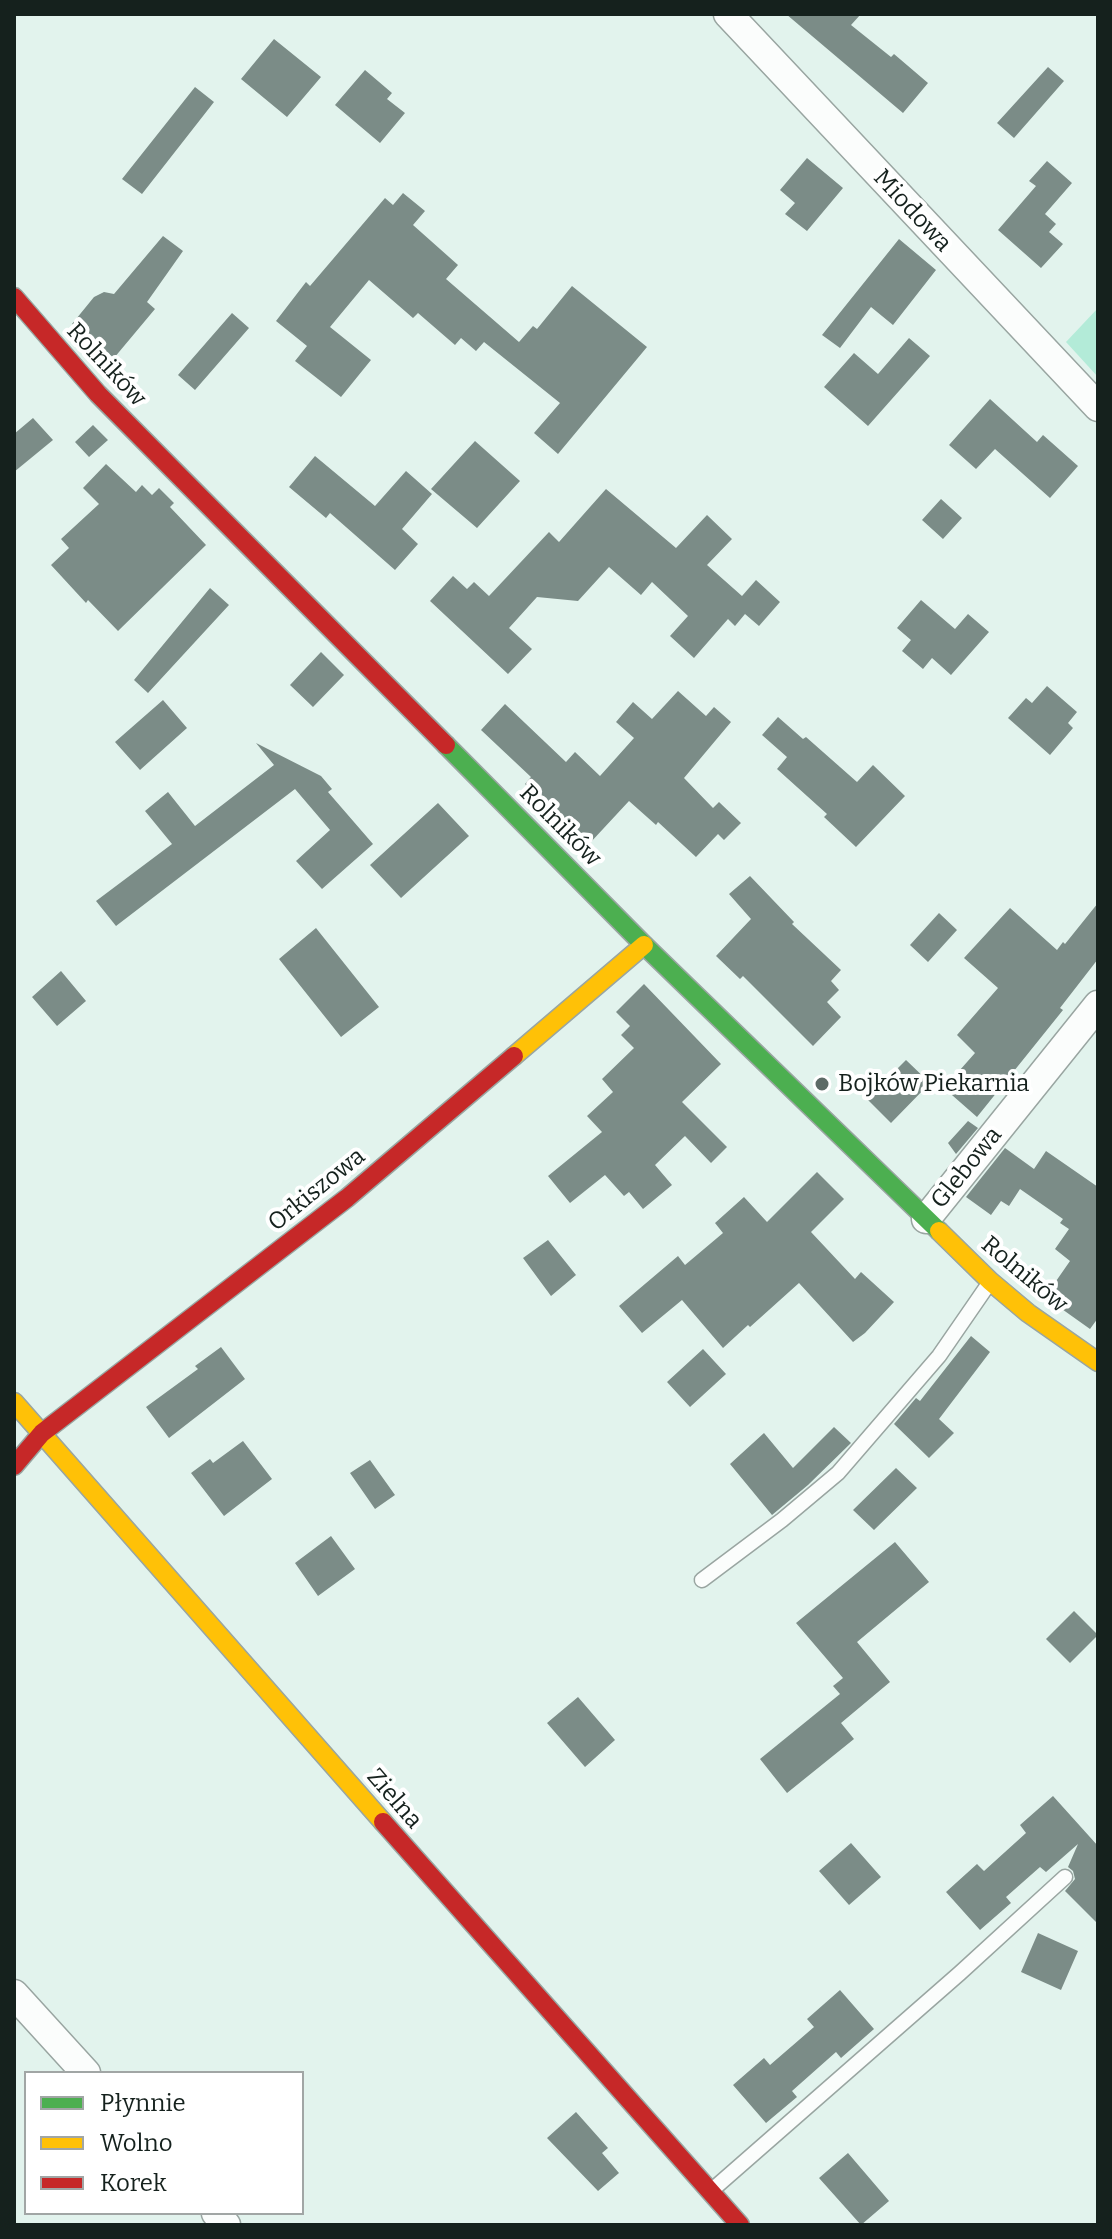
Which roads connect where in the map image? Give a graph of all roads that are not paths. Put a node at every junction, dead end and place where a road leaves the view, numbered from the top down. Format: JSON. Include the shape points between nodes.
{"nodes":[{"id":1,"x":728,"y":14,"type":"edge"},
{"id":2,"x":14,"y":297,"type":"edge"},
{"id":3,"x":1098,"y":407,"type":"edge"},
{"id":4,"x":644,"y":945,"type":"junction"},
{"id":5,"x":1098,"y":1005,"type":"edge"},
{"id":6,"x":926,"y":1219,"type":"junction"},
{"id":7,"x":990,"y":1281,"type":"junction"},
{"id":8,"x":1098,"y":1362,"type":"edge"},
{"id":9,"x":14,"y":1402,"type":"edge"},
{"id":10,"x":42,"y":1433,"type":"junction"},
{"id":11,"x":14,"y":1466,"type":"edge"},
{"id":12,"x":702,"y":1580,"type":"dead end"},
{"id":13,"x":1065,"y":1877,"type":"dead end"},
{"id":14,"x":14,"y":1994,"type":"edge"},
{"id":15,"x":84,"y":2071,"type":"edge"},
{"id":16,"x":711,"y":2191,"type":"junction"},
{"id":17,"x":740,"y":2225,"type":"edge"}],
"edges":[{"from":1,"to":3,"type":"street","name":"Miodowa"},
{"from":2,"to":4,"type":"street","name":"Rolników","via":[[98,394]]},
{"from":4,"to":6,"type":"street","name":"Rolników"},
{"from":4,"to":10,"type":"street","name":"Orkiszowa","via":[[347,1198]]},
{"from":5,"to":6,"type":"street","name":"Glebowa"},
{"from":6,"to":7,"type":"street","name":"Rolników"},
{"from":7,"to":8,"type":"street","name":"Rolników"},
{"from":7,"to":12,"type":"lane","via":[[939,1356],[838,1473]]},
{"from":9,"to":10,"type":"street","name":"Zielna"},
{"from":10,"to":11,"type":"street","name":"Orkiszowa"},
{"from":10,"to":16,"type":"street","name":"Zielna"},
{"from":13,"to":16,"type":"lane"},
{"from":14,"to":15,"type":"street"},
{"from":16,"to":17,"type":"street","name":"Zielna"}]}
